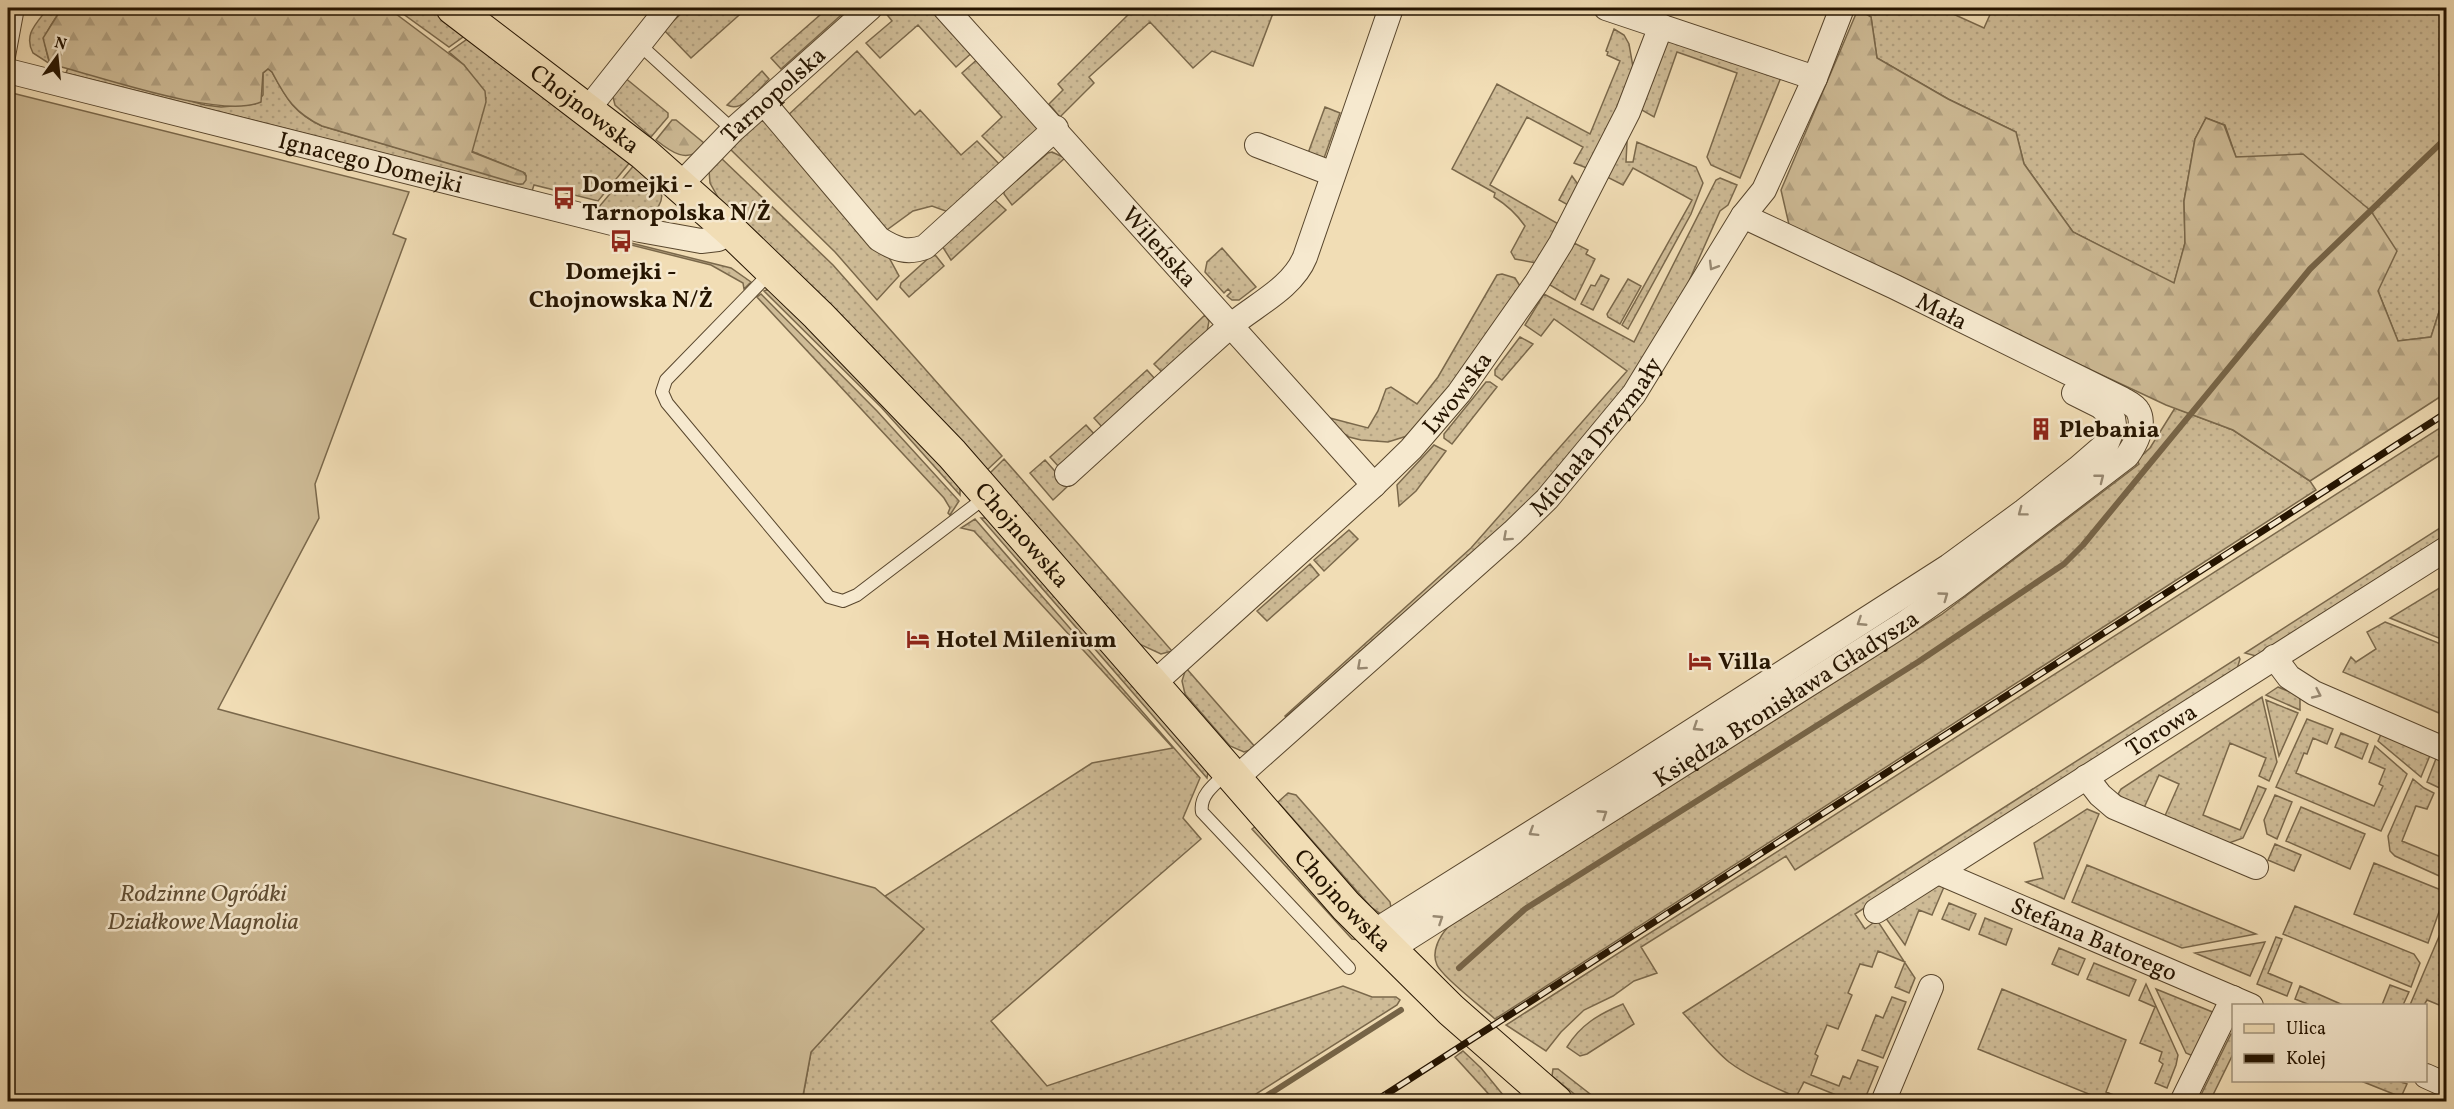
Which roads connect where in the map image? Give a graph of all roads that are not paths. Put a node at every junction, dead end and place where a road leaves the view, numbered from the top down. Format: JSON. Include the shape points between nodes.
{"nodes":[{"id":1,"x":18,"y":8,"type":"edge"},
{"id":2,"x":453,"y":8,"type":"edge"},
{"id":3,"x":668,"y":8,"type":"edge"},
{"id":4,"x":870,"y":8,"type":"edge"},
{"id":5,"x":945,"y":8,"type":"edge"},
{"id":6,"x":1392,"y":8,"type":"edge"},
{"id":7,"x":1606,"y":8,"type":"edge"},
{"id":8,"x":1842,"y":8,"type":"edge"},
{"id":9,"x":1660,"y":26,"type":"junction"},
{"id":10,"x":640,"y":45,"type":"junction"},
{"id":11,"x":8,"y":62,"type":"edge"},
{"id":12,"x":8,"y":71,"type":"edge"},
{"id":13,"x":1815,"y":78,"type":"junction"},
{"id":14,"x":764,"y":103,"type":"junction"},
{"id":15,"x":588,"y":109,"type":"junction"},
{"id":16,"x":1056,"y":128,"type":"junction"},
{"id":17,"x":734,"y":130,"type":"junction"},
{"id":18,"x":1257,"y":145,"type":"dead end"},
{"id":19,"x":1334,"y":174,"type":"junction"},
{"id":20,"x":680,"y":185,"type":"junction"},
{"id":21,"x":1739,"y":223,"type":"junction"},
{"id":22,"x":732,"y":232,"type":"junction"},
{"id":23,"x":773,"y":270,"type":"junction"},
{"id":24,"x":1231,"y":326,"type":"junction"},
{"id":25,"x":2138,"y":411,"type":"joint"},
{"id":26,"x":2109,"y":413,"type":"joint"},
{"id":27,"x":1068,"y":474,"type":"dead end"},
{"id":28,"x":1374,"y":485,"type":"junction"},
{"id":29,"x":987,"y":496,"type":"junction"},
{"id":30,"x":2446,"y":549,"type":"edge"},
{"id":31,"x":2274,"y":657,"type":"junction"},
{"id":32,"x":1152,"y":685,"type":"junction"},
{"id":33,"x":2446,"y":750,"type":"edge"},
{"id":34,"x":1231,"y":776,"type":"junction"},
{"id":35,"x":2086,"y":777,"type":"junction"},
{"id":36,"x":2256,"y":867,"type":"dead end"},
{"id":37,"x":1938,"y":872,"type":"junction"},
{"id":38,"x":1876,"y":911,"type":"dead end"},
{"id":39,"x":1381,"y":941,"type":"junction"},
{"id":40,"x":1349,"y":968,"type":"dead end"},
{"id":41,"x":1931,"y":987,"type":"dead end"},
{"id":42,"x":2242,"y":1002,"type":"edge"},
{"id":43,"x":2232,"y":1018,"type":"edge"},
{"id":44,"x":2427,"y":1076,"type":"edge"},
{"id":45,"x":2446,"y":1085,"type":"edge"},
{"id":46,"x":1556,"y":1101,"type":"edge"},
{"id":47,"x":1883,"y":1101,"type":"edge"},
{"id":48,"x":2182,"y":1101,"type":"edge"}],
"edges":[{"from":1,"to":11,"type":"lane"},
{"from":2,"to":15,"type":"main road","name":"Chojnowska"},
{"from":3,"to":10,"type":"street"},
{"from":4,"to":14,"type":"street","name":"Tarnopolska"},
{"from":5,"to":16,"type":"street","name":"Wileńska"},
{"from":6,"to":19,"type":"street"},
{"from":7,"to":9,"type":"street"},
{"from":8,"to":13,"type":"street","name":"Michała Drzymały"},
{"from":9,"to":13,"type":"street"},
{"from":9,"to":28,"type":"street","name":"Lwowska","via":[[1618,134],[1537,282],[1459,393]]},
{"from":10,"to":15,"type":"street"},
{"from":10,"to":17,"type":"lane"},
{"from":12,"to":22,"type":"street","name":"Ignacego Domejki","via":[[640,230],[700,241]]},
{"from":13,"to":21,"type":"street","name":"Michała Drzymały","via":[[1764,190]]},
{"from":14,"to":16,"type":"street","via":[[879,239],[904,251],[925,247]]},
{"from":14,"to":17,"type":"street","name":"Tarnopolska"},
{"from":15,"to":20,"type":"main road","name":"Chojnowska"},
{"from":16,"to":24,"type":"street","name":"Wileńska"},
{"from":17,"to":20,"type":"street","name":"Tarnopolska"},
{"from":18,"to":19,"type":"street"},
{"from":19,"to":24,"type":"street","via":[[1298,270]]},
{"from":20,"to":22,"type":"main road","name":"Chojnowska"},
{"from":21,"to":25,"type":"street","name":"Mała","via":[[1895,287],[2122,399]]},
{"from":21,"to":26,"type":"street","name":"Mała"},
{"from":21,"to":34,"type":"street","name":"Michała Drzymały","one_way":true,"via":[[1634,394],[1547,499],[1477,565]]},
{"from":22,"to":23,"type":"main road","name":"Chojnowska"},
{"from":23,"to":29,"type":"main road","name":"Chojnowska","via":[[917,417]]},
{"from":23,"to":29,"type":"lane","via":[[666,380],[662,392],[667,403],[829,597],[843,601],[857,595]]},
{"from":24,"to":27,"type":"street"},
{"from":24,"to":28,"type":"street","name":"Wileńska"},
{"from":39,"to":25,"type":"street","name":"Księdza Bronisława Gładysza","one_way":true,"via":[[1928,607],[2127,456],[2139,434]]},
{"from":26,"to":39,"type":"street","name":"Księdza Bronisława Gładysza","one_way":true,"via":[[2114,425],[2107,442],[2024,511],[1949,566],[1617,779]]},
{"from":28,"to":32,"type":"street","name":"Lwowska"},
{"from":29,"to":32,"type":"main road","name":"Chojnowska"},
{"from":30,"to":31,"type":"street","name":"Torowa"},
{"from":31,"to":33,"type":"street","one_way":true,"via":[[2289,677],[2314,693]]},
{"from":31,"to":35,"type":"street","name":"Torowa"},
{"from":32,"to":34,"type":"main road","name":"Chojnowska"},
{"from":34,"to":39,"type":"main road","name":"Chojnowska"},
{"from":34,"to":40,"type":"lane","via":[[1207,792],[1202,812]]},
{"from":35,"to":36,"type":"street","via":[[2114,807]]},
{"from":35,"to":37,"type":"street","name":"Torowa"},
{"from":37,"to":38,"type":"street","name":"Torowa"},
{"from":37,"to":42,"type":"street","name":"Stefana Batorego"},
{"from":39,"to":46,"type":"main road","name":"Chojnowska","via":[[1452,1010]]},
{"from":41,"to":47,"type":"street"},
{"from":43,"to":48,"type":"street"},
{"from":44,"to":45,"type":"street"}]}
